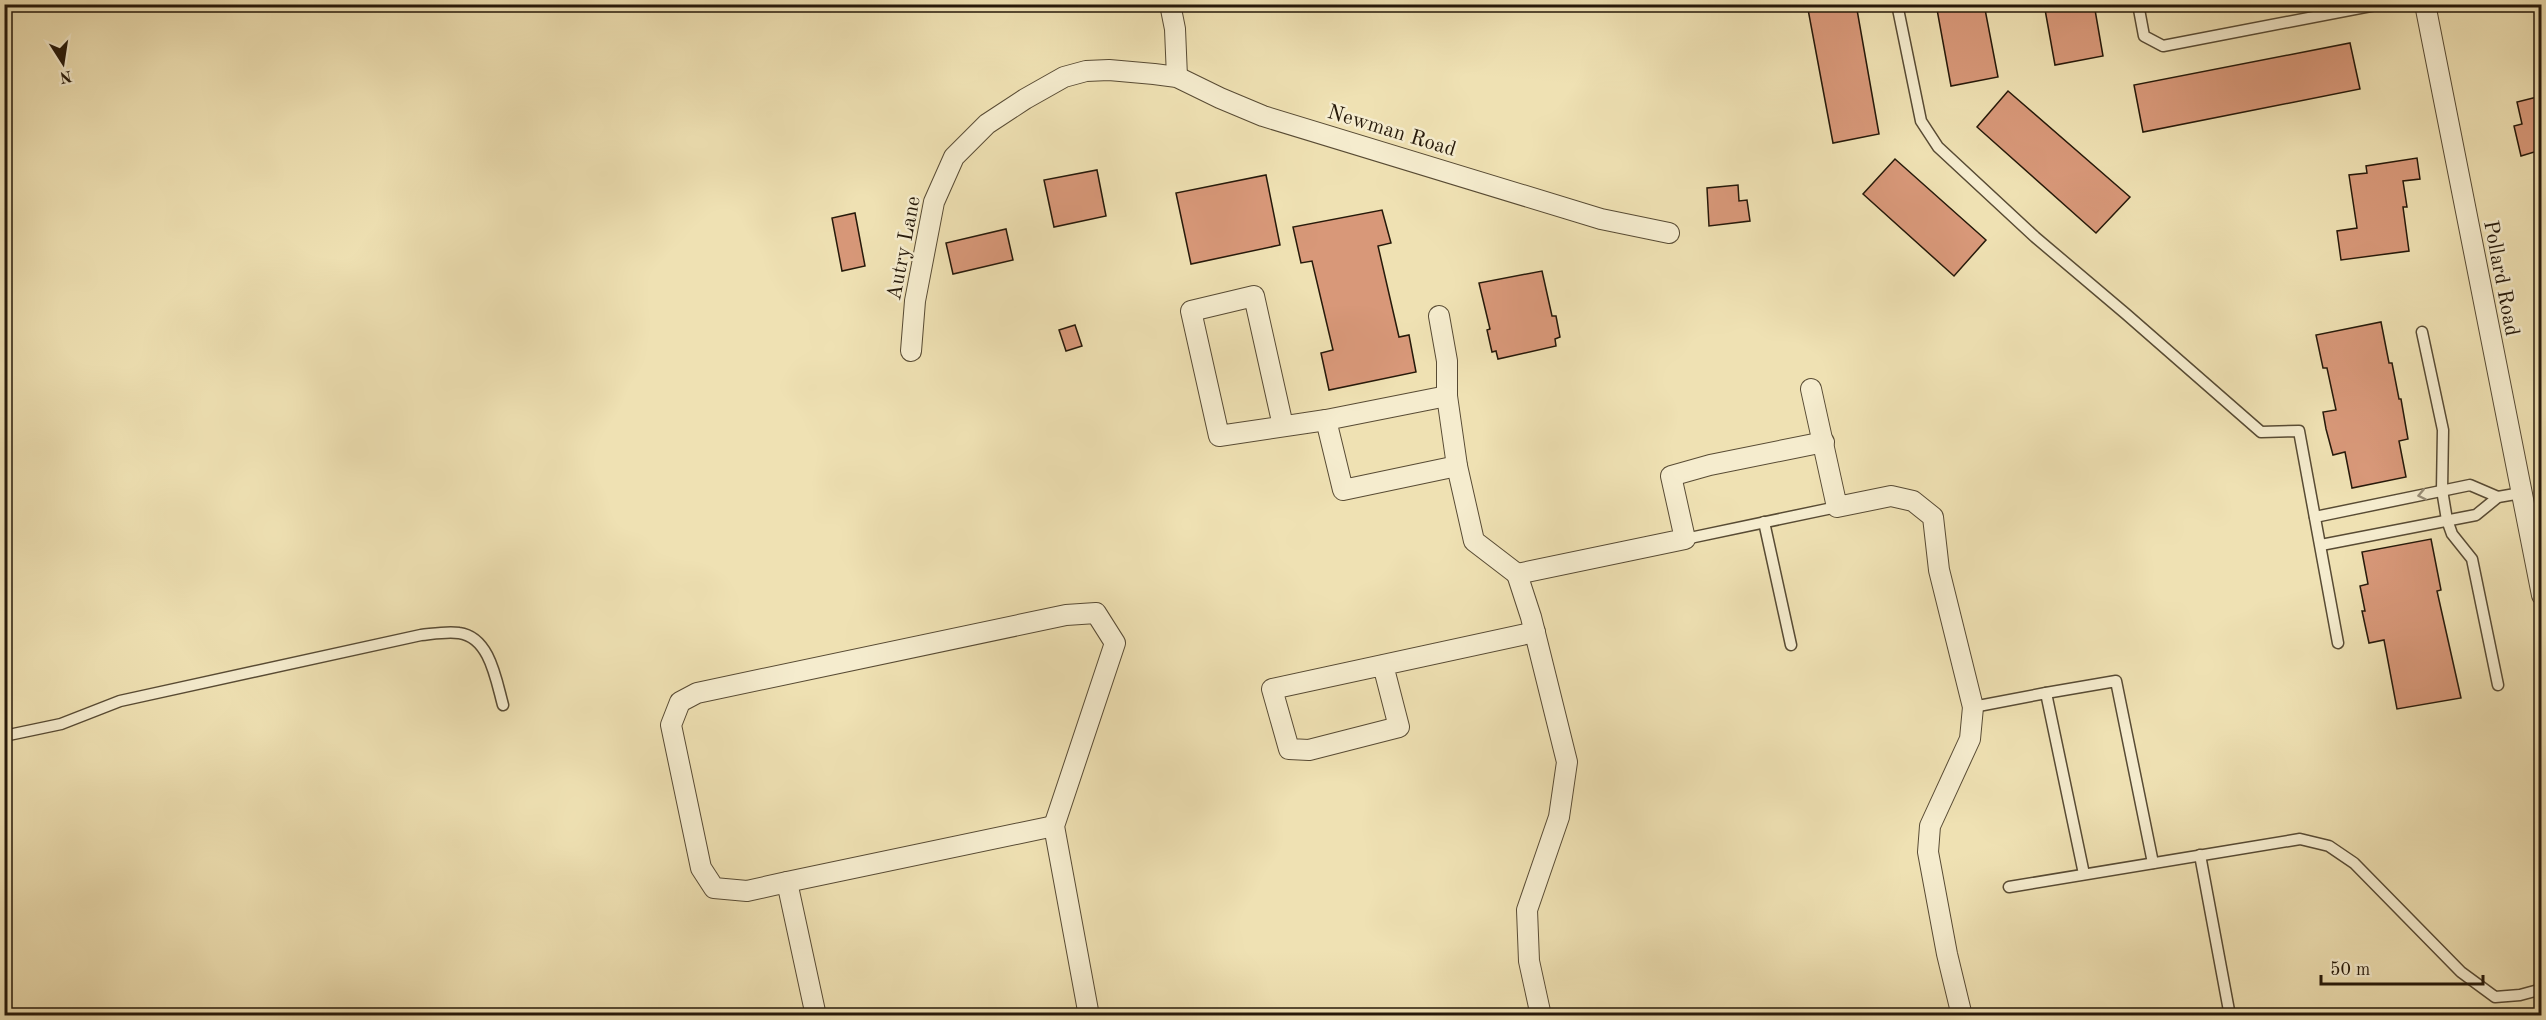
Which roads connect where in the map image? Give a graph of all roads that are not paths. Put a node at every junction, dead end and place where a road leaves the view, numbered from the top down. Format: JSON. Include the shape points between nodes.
{"nodes":[{"id":1,"x":1170,"y":4,"type":"edge"},
{"id":2,"x":1897,"y":4,"type":"edge"},
{"id":3,"x":2138,"y":4,"type":"edge"},
{"id":4,"x":2381,"y":4,"type":"edge"},
{"id":5,"x":2425,"y":4,"type":"edge"},
{"id":6,"x":1177,"y":77,"type":"junction"},
{"id":7,"x":1669,"y":233,"type":"dead end"},
{"id":8,"x":1439,"y":316,"type":"dead end"},
{"id":9,"x":2421,"y":332,"type":"dead end"},
{"id":10,"x":911,"y":351,"type":"dead end"},
{"id":11,"x":1811,"y":389,"type":"dead end"},
{"id":12,"x":1448,"y":396,"type":"junction"},
{"id":13,"x":1326,"y":420,"type":"junction"},
{"id":14,"x":1283,"y":426,"type":"junction"},
{"id":15,"x":1824,"y":442,"type":"junction"},
{"id":16,"x":1457,"y":466,"type":"junction"},
{"id":17,"x":2442,"y":490,"type":"junction"},
{"id":18,"x":2521,"y":493,"type":"junction"},
{"id":19,"x":2498,"y":497,"type":"junction"},
{"id":20,"x":1837,"y":507,"type":"junction"},
{"id":21,"x":2315,"y":517,"type":"junction"},
{"id":22,"x":2448,"y":520,"type":"junction"},
{"id":23,"x":1764,"y":522,"type":"junction"},
{"id":24,"x":1685,"y":539,"type":"junction"},
{"id":25,"x":2321,"y":545,"type":"junction"},
{"id":26,"x":1517,"y":574,"type":"junction"},
{"id":27,"x":2541,"y":595,"type":"edge"},
{"id":28,"x":1535,"y":632,"type":"junction"},
{"id":29,"x":2338,"y":643,"type":"dead end"},
{"id":30,"x":1791,"y":645,"type":"dead end"},
{"id":31,"x":1383,"y":665,"type":"junction"},
{"id":32,"x":2498,"y":685,"type":"dead end"},
{"id":33,"x":2046,"y":693,"type":"junction"},
{"id":34,"x":503,"y":705,"type":"dead end"},
{"id":35,"x":1973,"y":707,"type":"junction"},
{"id":36,"x":4,"y":736,"type":"edge"},
{"id":37,"x":1054,"y":826,"type":"junction"},
{"id":38,"x":2200,"y":855,"type":"junction"},
{"id":39,"x":2153,"y":862,"type":"junction"},
{"id":40,"x":2084,"y":874,"type":"junction"},
{"id":41,"x":787,"y":882,"type":"junction"},
{"id":42,"x":2008,"y":887,"type":"dead end"},
{"id":43,"x":2541,"y":989,"type":"edge"},
{"id":44,"x":816,"y":1016,"type":"edge"},
{"id":45,"x":1089,"y":1016,"type":"edge"},
{"id":46,"x":1541,"y":1016,"type":"edge"},
{"id":47,"x":1962,"y":1016,"type":"edge"},
{"id":48,"x":2230,"y":1016,"type":"edge"}],
"edges":[{"from":1,"to":6,"type":"street"},
{"from":2,"to":21,"type":"lane","via":[[1921,121],[1938,147],[2035,237],[2261,432],[2299,431]]},
{"from":3,"to":4,"type":"lane","via":[[2144,36],[2163,46]]},
{"from":5,"to":18,"type":"street","name":"Pollard Road"},
{"from":6,"to":7,"type":"street","name":"Newman Road","via":[[1263,116],[1601,219]]},
{"from":6,"to":10,"type":"street","name":"Autry Lane","via":[[1109,70],[1064,77],[987,124],[954,157],[934,202],[915,301]]},
{"from":8,"to":12,"type":"street"},
{"from":9,"to":17,"type":"lane","via":[[2443,430]]},
{"from":11,"to":15,"type":"street"},
{"from":12,"to":13,"type":"street"},
{"from":12,"to":16,"type":"street"},
{"from":13,"to":14,"type":"street"},
{"from":13,"to":16,"type":"street","via":[[1343,490]]},
{"from":14,"to":14,"type":"street","via":[[1219,436],[1191,311],[1254,296]]},
{"from":15,"to":20,"type":"street"},
{"from":15,"to":24,"type":"street","via":[[1671,476]]},
{"from":16,"to":26,"type":"street","via":[[1474,541]]},
{"from":17,"to":19,"type":"lane","via":[[2470,485]]},
{"from":17,"to":21,"type":"lane","one_way":true},
{"from":17,"to":22,"type":"lane"},
{"from":18,"to":19,"type":"lane"},
{"from":18,"to":27,"type":"street","name":"Pollard Road"},
{"from":19,"to":22,"type":"lane","via":[[2476,515]]},
{"from":20,"to":23,"type":"lane"},
{"from":20,"to":35,"type":"street","via":[[1891,496],[1913,501],[1933,517],[1939,570]]},
{"from":21,"to":25,"type":"lane"},
{"from":22,"to":25,"type":"lane"},
{"from":22,"to":32,"type":"lane","via":[[2452,534],[2472,559]]},
{"from":23,"to":24,"type":"lane"},
{"from":23,"to":30,"type":"lane"},
{"from":24,"to":26,"type":"street"},
{"from":25,"to":29,"type":"lane"},
{"from":26,"to":28,"type":"street"},
{"from":28,"to":31,"type":"street"},
{"from":28,"to":46,"type":"street","via":[[1567,762],[1559,817],[1527,910],[1529,961]]},
{"from":31,"to":31,"type":"street","via":[[1272,689],[1289,749],[1309,750],[1399,727]]},
{"from":33,"to":35,"type":"lane"},
{"from":33,"to":39,"type":"lane","via":[[2116,681]]},
{"from":33,"to":40,"type":"lane"},
{"from":34,"to":36,"type":"lane","via":[[491,662],[480,645],[460,633],[430,634],[120,701],[61,724]]},
{"from":35,"to":47,"type":"street","via":[[1970,739],[1929,826],[1928,852]]},
{"from":37,"to":41,"type":"street"},
{"from":37,"to":41,"type":"street","via":[[1115,643],[1096,613],[1066,615],[697,693],[680,702],[671,725],[701,868],[714,888],[747,891]]},
{"from":37,"to":45,"type":"street"},
{"from":38,"to":39,"type":"lane"},
{"from":38,"to":43,"type":"lane","via":[[2300,839],[2329,846],[2354,863],[2461,972],[2495,997]]},
{"from":38,"to":48,"type":"lane"},
{"from":39,"to":40,"type":"lane"},
{"from":40,"to":42,"type":"lane"},
{"from":41,"to":44,"type":"street"}]}
